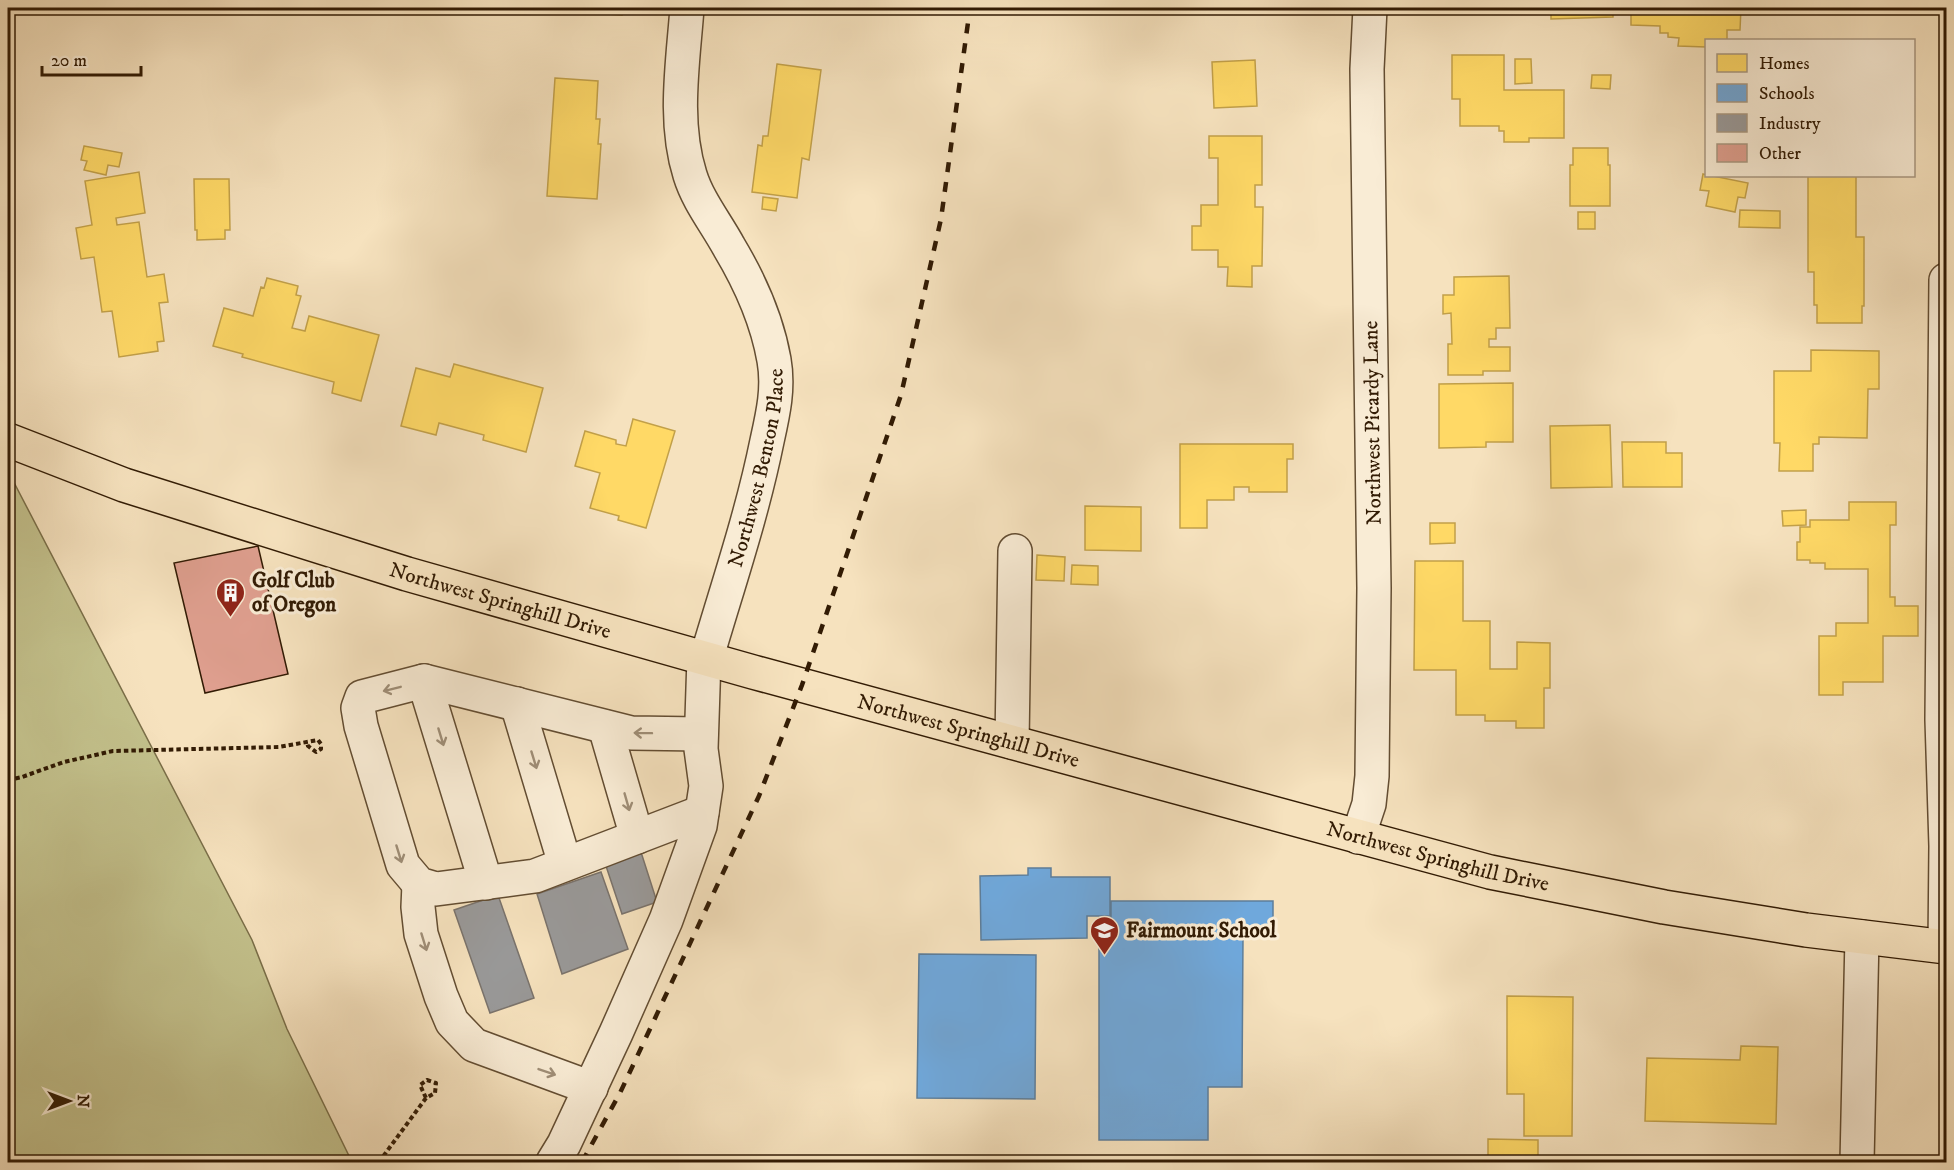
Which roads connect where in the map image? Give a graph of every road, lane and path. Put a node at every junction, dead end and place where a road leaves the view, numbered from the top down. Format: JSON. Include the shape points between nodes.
{"nodes":[{"id":1,"x":687,"y":8,"type":"edge"},
{"id":2,"x":1370,"y":8,"type":"edge"},
{"id":3,"x":1947,"y":280,"type":"edge"},
{"id":4,"x":8,"y":440,"type":"edge"},
{"id":5,"x":1015,"y":551,"type":"dead end"},
{"id":6,"x":704,"y":658,"type":"junction"},
{"id":7,"x":424,"y":681,"type":"junction"},
{"id":8,"x":517,"y":704,"type":"junction"},
{"id":9,"x":605,"y":727,"type":"junction"},
{"id":10,"x":701,"y":734,"type":"junction"},
{"id":11,"x":1011,"y":742,"type":"junction"},
{"id":12,"x":307,"y":743,"type":"dead end"},
{"id":13,"x":8,"y":780,"type":"edge"},
{"id":14,"x":702,"y":812,"type":"junction"},
{"id":15,"x":637,"y":837,"type":"junction"},
{"id":16,"x":1358,"y":837,"type":"junction"},
{"id":17,"x":565,"y":864,"type":"junction"},
{"id":18,"x":486,"y":883,"type":"junction"},
{"id":19,"x":419,"y":884,"type":"junction"},
{"id":20,"x":1862,"y":937,"type":"junction"},
{"id":21,"x":1946,"y":947,"type":"edge"},
{"id":22,"x":591,"y":1088,"type":"junction"},
{"id":23,"x":426,"y":1098,"type":"junction"},
{"id":24,"x":380,"y":1162,"type":"edge"},
{"id":25,"x":553,"y":1162,"type":"edge"},
{"id":26,"x":1857,"y":1162,"type":"edge"}],
"edges":[{"from":1,"to":6,"type":"street","name":"Northwest Benton Place","via":[[680,100],[682,144],[690,177],[763,313],[775,362],[776,395],[758,488]]},
{"from":2,"to":16,"type":"street","name":"Northwest Picardy Lane","via":[[1367,69],[1374,588],[1372,776],[1369,804]]},
{"from":3,"to":21,"type":"street","via":[[1942,708]]},
{"from":4,"to":6,"type":"main road","name":"Northwest Springhill Drive","via":[[124,485],[407,574]]},
{"from":5,"to":11,"type":"street"},
{"from":6,"to":10,"type":"street","name":"Northwest Benton Place"},
{"from":6,"to":11,"type":"main road","name":"Northwest Springhill Drive"},
{"from":7,"to":8,"type":"street"},
{"from":7,"to":18,"type":"street","one_way":true},
{"from":7,"to":19,"type":"street","one_way":true,"via":[[362,697],[358,708],[403,865]]},
{"from":8,"to":9,"type":"street"},
{"from":8,"to":17,"type":"street","one_way":true},
{"from":10,"to":9,"type":"street","one_way":true,"via":[[631,733]]},
{"from":9,"to":15,"type":"street","one_way":true},
{"from":10,"to":14,"type":"street","name":"Northwest Benton Place","via":[[706,786]]},
{"from":11,"to":16,"type":"main road","name":"Northwest Springhill Drive"},
{"from":12,"to":13,"type":"path","via":[[113,751]]},
{"from":14,"to":15,"type":"street"},
{"from":14,"to":22,"type":"street","name":"Northwest Benton Place","via":[[666,920]]},
{"from":15,"to":17,"type":"street"},
{"from":16,"to":20,"type":"main road","name":"Northwest Springhill Drive","via":[[1490,872],[1652,905]]},
{"from":17,"to":18,"type":"street","via":[[535,876]]},
{"from":18,"to":19,"type":"street","via":[[436,889]]},
{"from":19,"to":22,"type":"street","one_way":true,"via":[[421,934],[452,1022],[474,1045]]},
{"from":20,"to":21,"type":"main road","name":"Northwest Springhill Drive"},
{"from":20,"to":26,"type":"street"},
{"from":22,"to":25,"type":"street","name":"Northwest Benton Place"},
{"from":23,"to":23,"type":"path","via":[[435,1093],[436,1083],[427,1080],[420,1085]]},
{"from":23,"to":24,"type":"path"}]}
